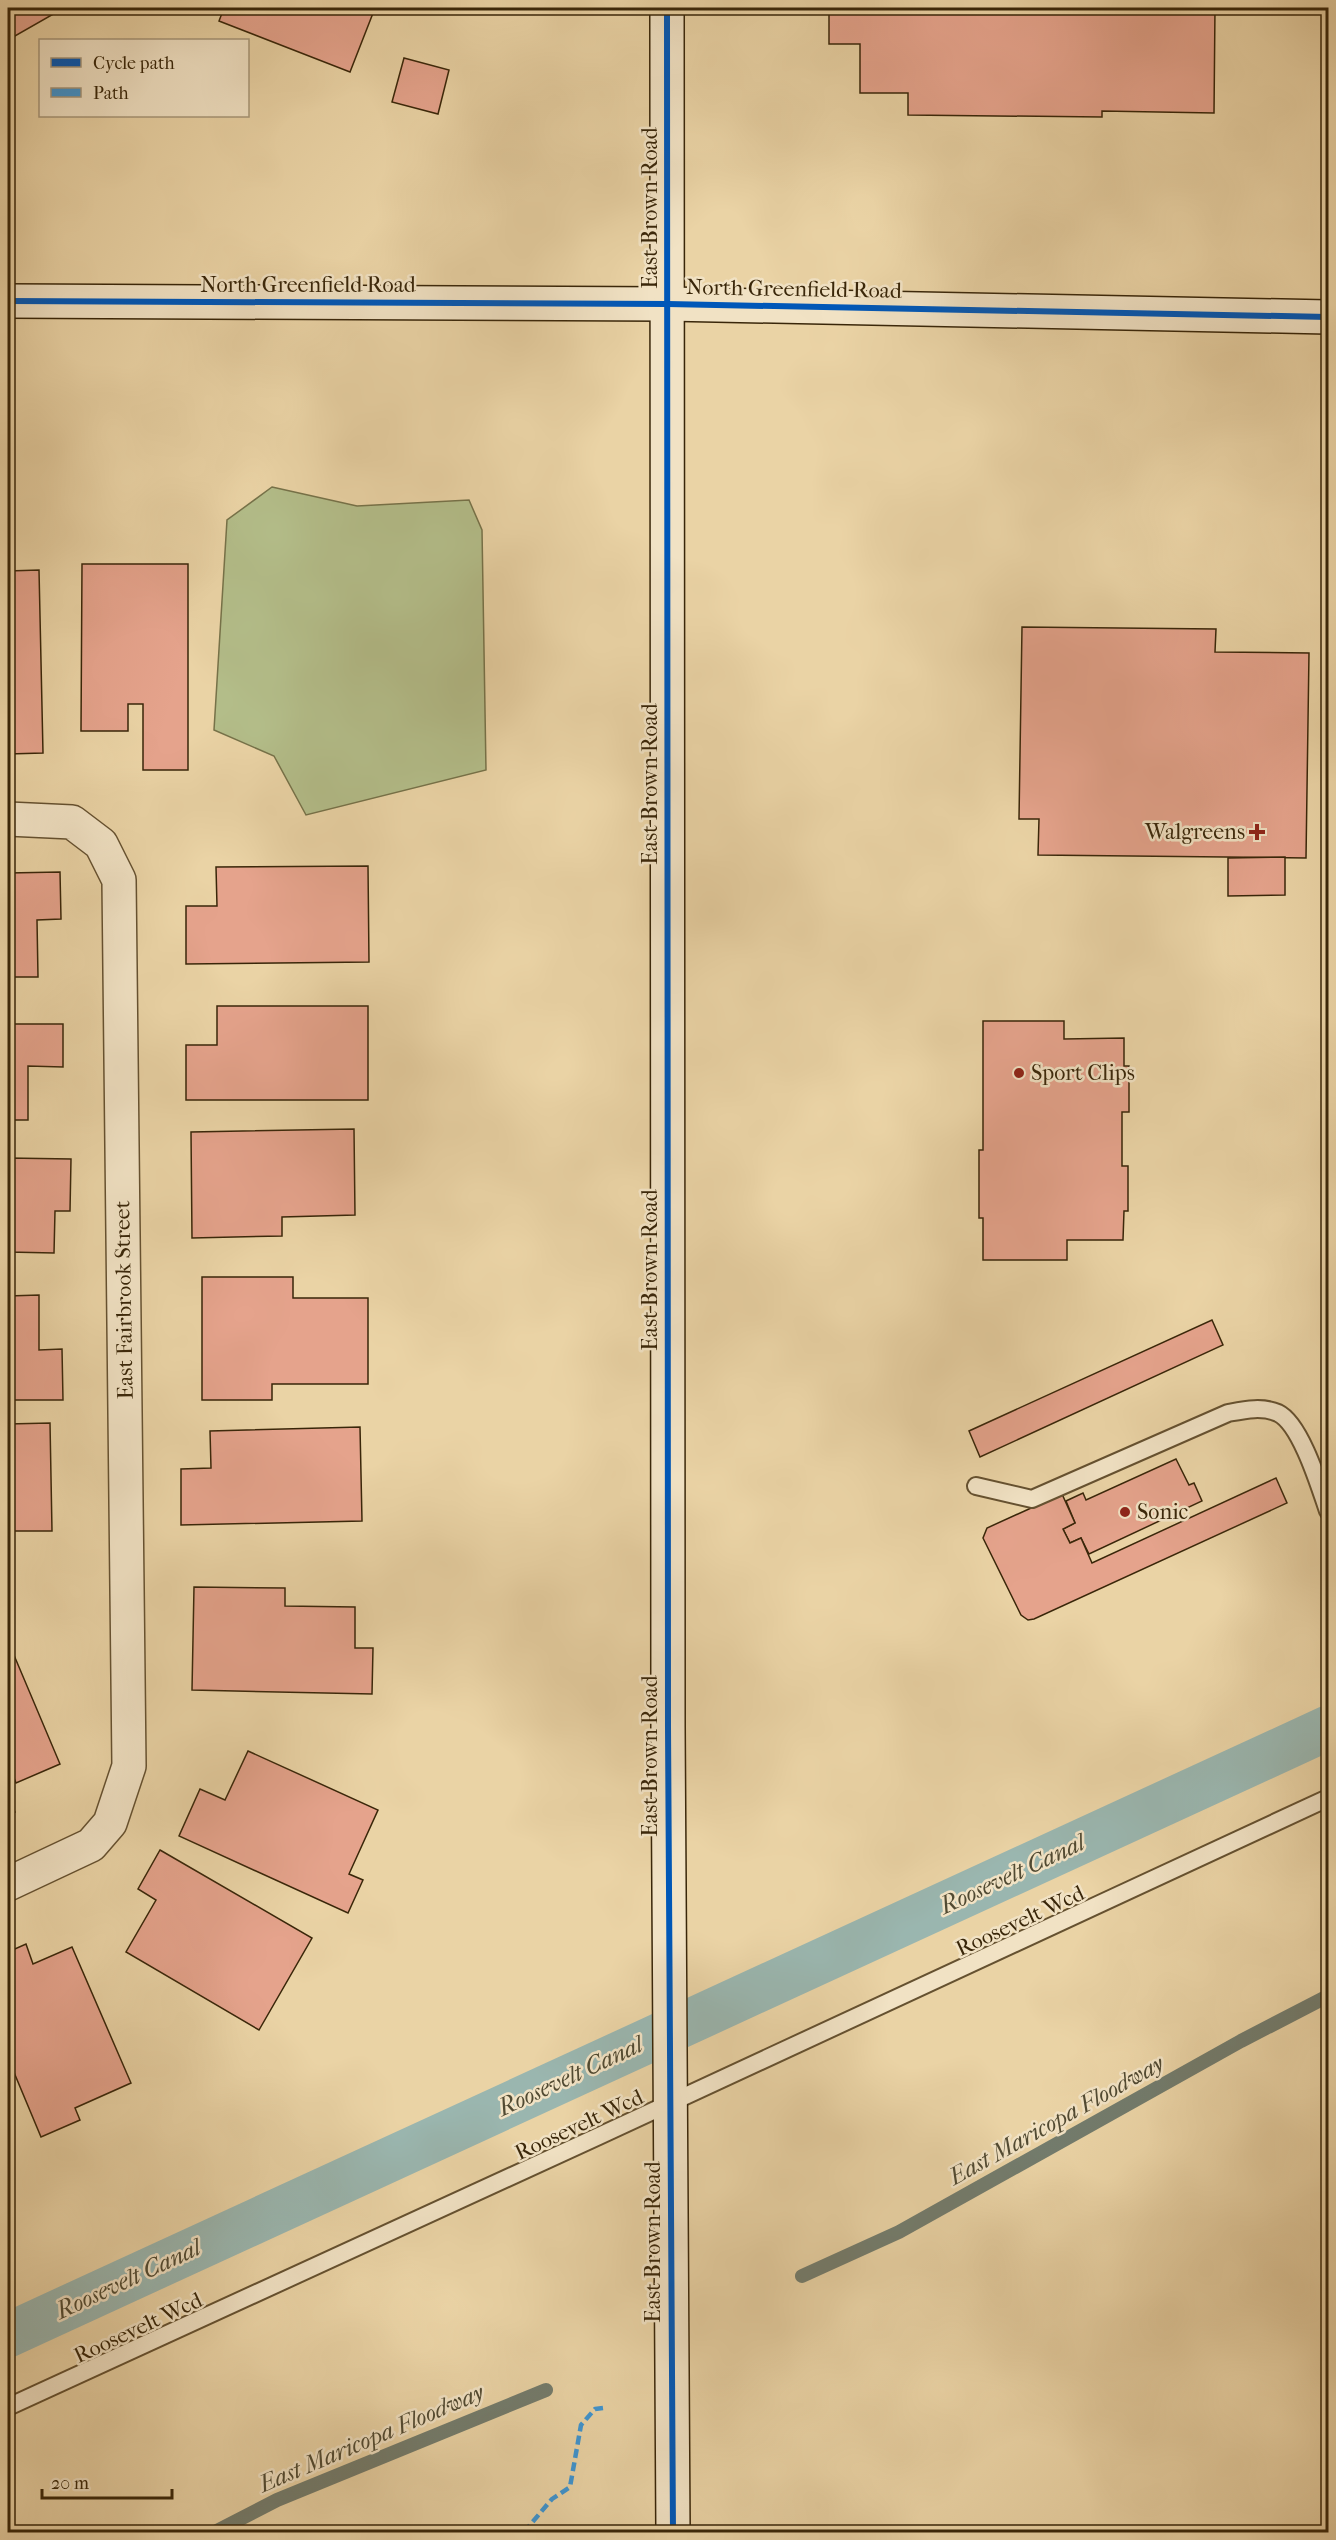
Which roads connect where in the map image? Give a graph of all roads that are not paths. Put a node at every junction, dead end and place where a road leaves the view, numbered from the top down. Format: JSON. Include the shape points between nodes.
{"nodes":[{"id":1,"x":668,"y":8,"type":"edge"},
{"id":2,"x":8,"y":301,"type":"edge"},
{"id":3,"x":668,"y":304,"type":"junction"},
{"id":4,"x":1329,"y":317,"type":"edge"},
{"id":5,"x":8,"y":819,"type":"edge"},
{"id":6,"x":976,"y":1486,"type":"dead end"},
{"id":7,"x":1329,"y":1512,"type":"edge"},
{"id":8,"x":1329,"y":1797,"type":"edge"},
{"id":9,"x":8,"y":1884,"type":"edge"},
{"id":10,"x":670,"y":2103,"type":"junction"},
{"id":11,"x":8,"y":2407,"type":"edge"},
{"id":12,"x":673,"y":2532,"type":"edge"}],
"edges":[{"from":1,"to":3,"type":"main road","name":"East Brown Road"},
{"from":2,"to":3,"type":"main road","name":"North Greenfield Road"},
{"from":3,"to":4,"type":"main road","name":"North Greenfield Road"},
{"from":3,"to":10,"type":"main road","name":"East Brown Road"},
{"from":5,"to":9,"type":"main road","name":"East Fairbrook Street","via":[[72,822],[101,844],[119,880],[129,1766],[110,1823],[91,1845]]},
{"from":6,"to":7,"type":"lane","via":[[1032,1499],[1228,1413],[1262,1408],[1280,1414],[1303,1444]]},
{"from":8,"to":10,"type":"lane","name":"Roosevelt Wcd"},
{"from":10,"to":11,"type":"lane","name":"Roosevelt Wcd"},
{"from":10,"to":12,"type":"main road","name":"East Brown Road"}]}
